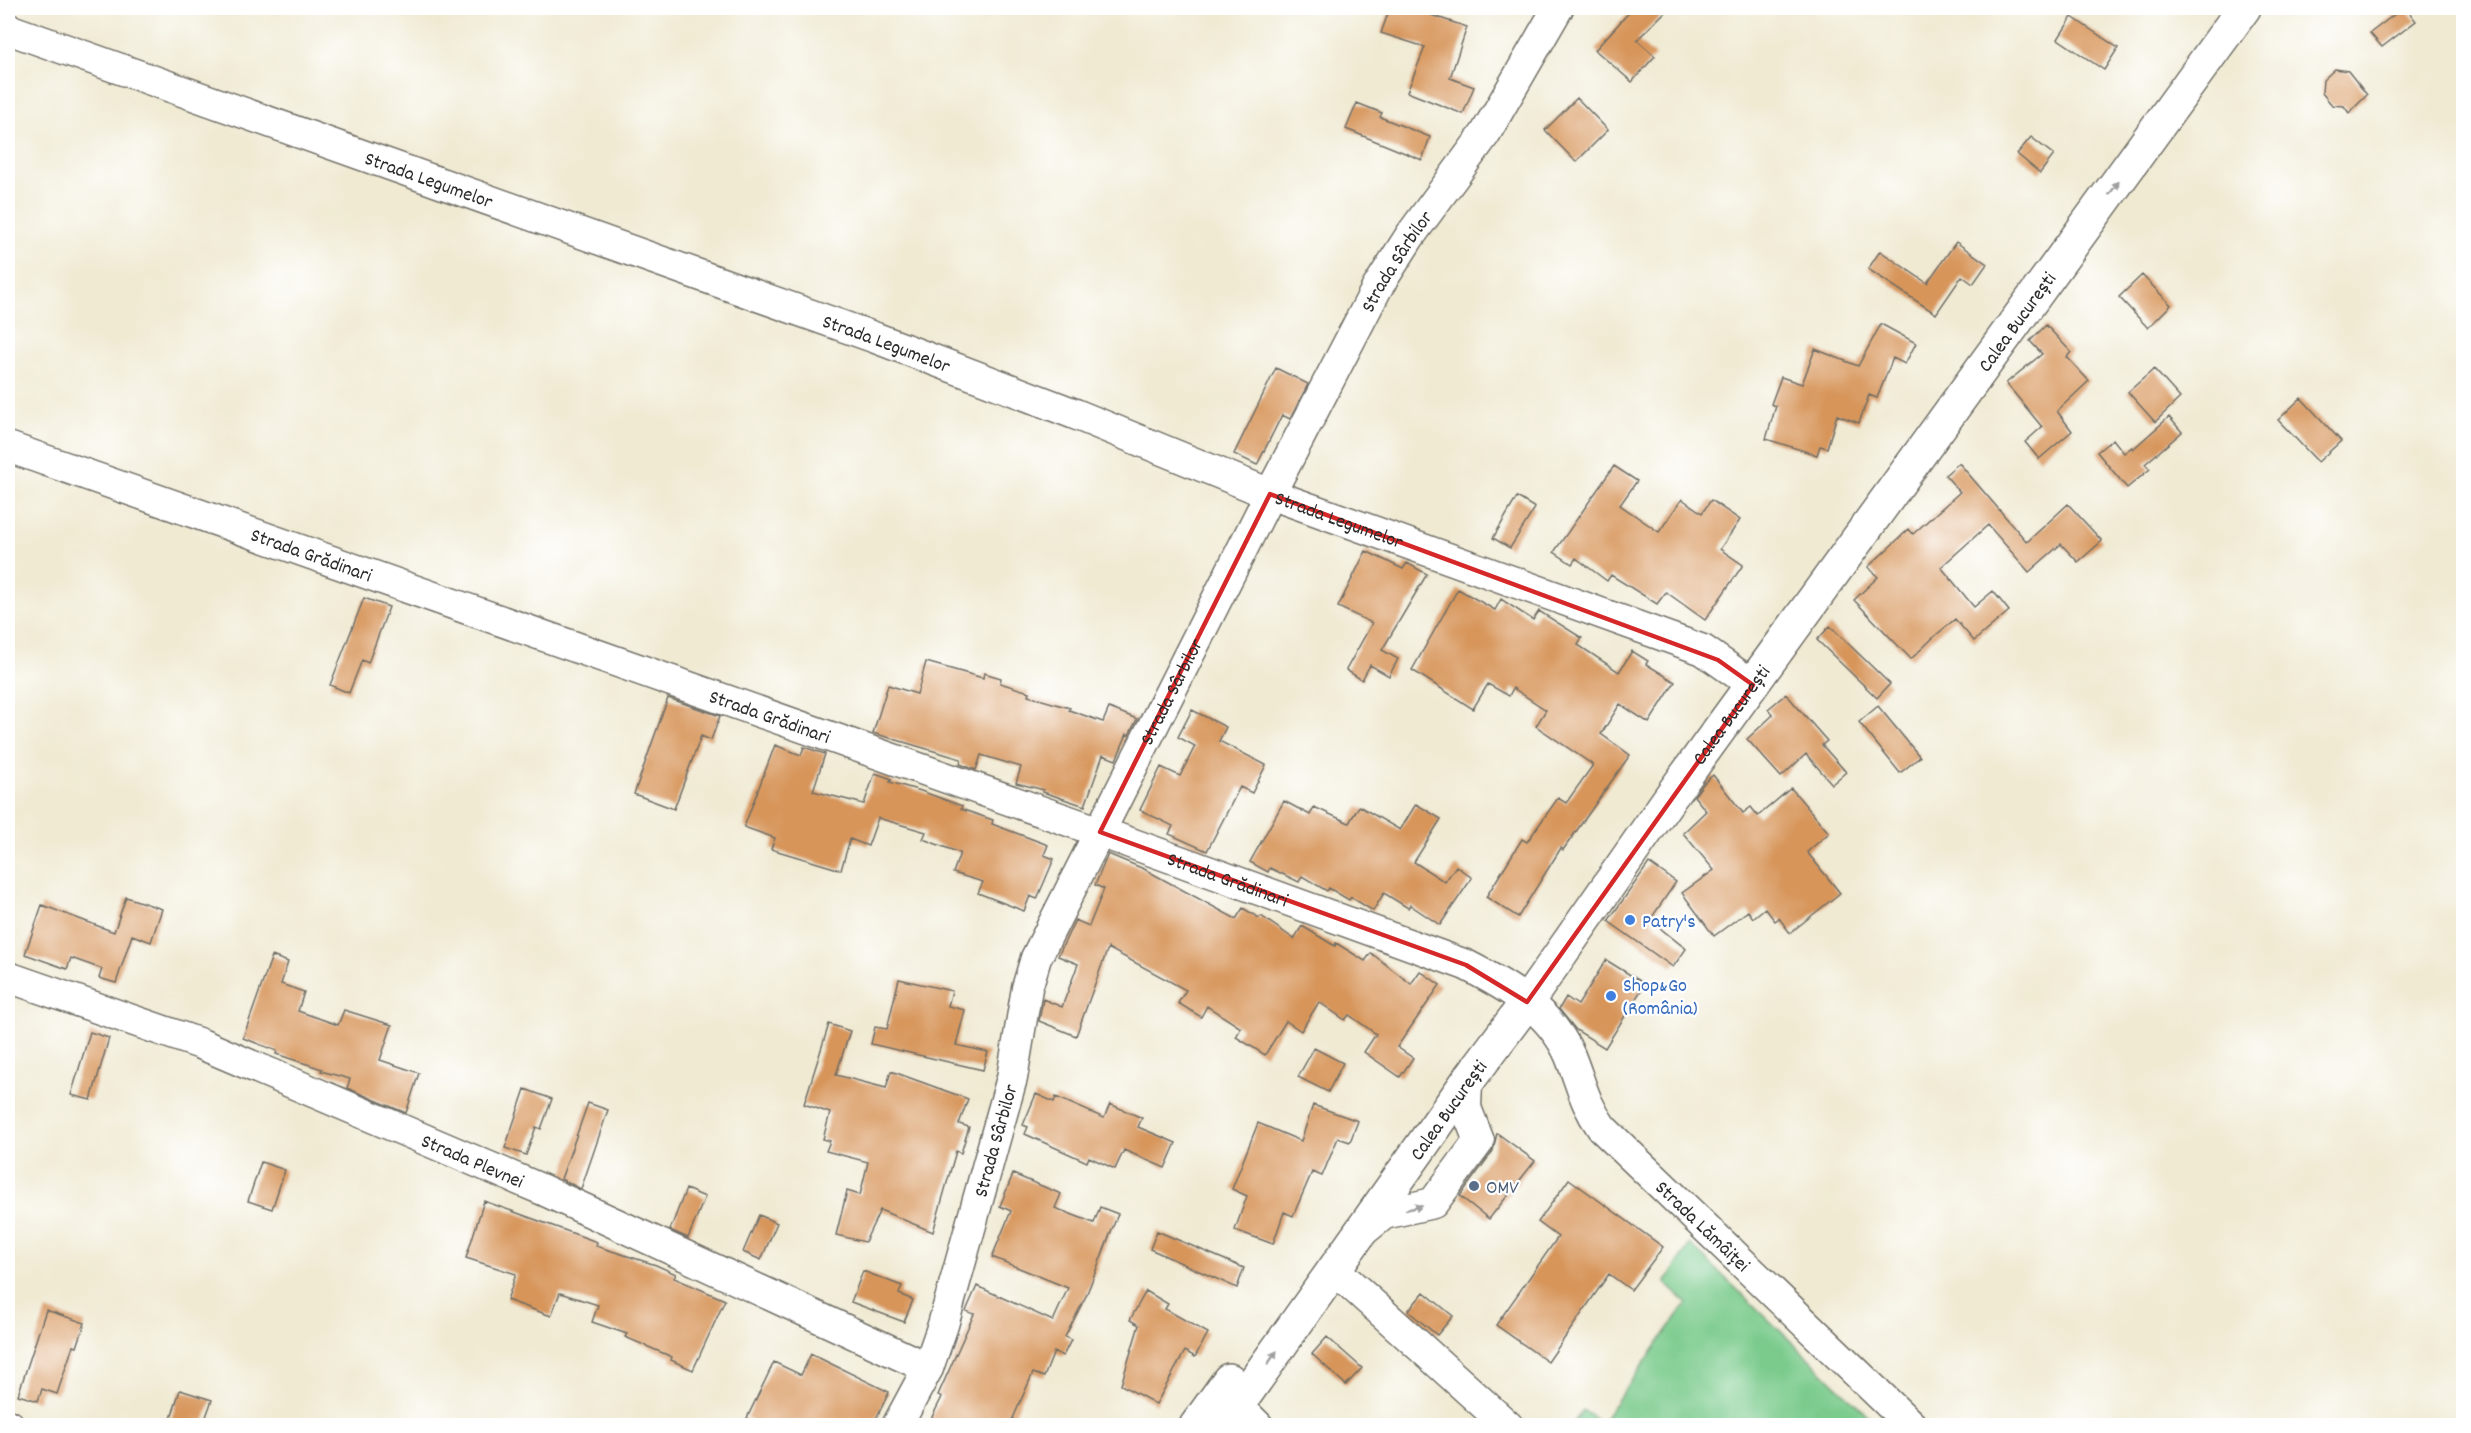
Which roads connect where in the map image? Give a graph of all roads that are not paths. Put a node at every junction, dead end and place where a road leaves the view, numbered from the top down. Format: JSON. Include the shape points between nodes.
{"nodes":[{"id":1,"x":1558,"y":8,"type":"edge"},
{"id":2,"x":2216,"y":8,"type":"edge"},
{"id":3,"x":2244,"y":8,"type":"edge"},
{"id":4,"x":8,"y":29,"type":"edge"},
{"id":5,"x":8,"y":447,"type":"edge"},
{"id":6,"x":1270,"y":494,"type":"junction"},
{"id":7,"x":1745,"y":679,"type":"junction"},
{"id":8,"x":1100,"y":832,"type":"junction"},
{"id":9,"x":8,"y":977,"type":"edge"},
{"id":10,"x":1519,"y":996,"type":"junction"},
{"id":11,"x":1467,"y":1082,"type":"junction"},
{"id":12,"x":1363,"y":1231,"type":"junction"},
{"id":13,"x":1335,"y":1270,"type":"junction"},
{"id":14,"x":928,"y":1368,"type":"junction"},
{"id":15,"x":1235,"y":1412,"type":"edge"},
{"id":16,"x":897,"y":1425,"type":"edge"},
{"id":17,"x":1196,"y":1425,"type":"edge"},
{"id":18,"x":1508,"y":1425,"type":"edge"},
{"id":19,"x":1912,"y":1425,"type":"edge"}],
"edges":[{"from":1,"to":6,"type":"street","name":"Strada Sârbilor","via":[[1485,134],[1377,288]]},
{"from":2,"to":7,"type":"main road","name":"Calea București"},
{"from":7,"to":3,"type":"main road","name":"Calea București","one_way":true},
{"from":4,"to":6,"type":"street","name":"Strada Legumelor","via":[[876,338]]},
{"from":5,"to":8,"type":"street","name":"Strada Grădinari"},
{"from":6,"to":7,"type":"street","name":"Strada Legumelor","via":[[1702,650]]},
{"from":6,"to":8,"type":"street","name":"Strada Sârbilor"},
{"from":7,"to":10,"type":"main road","name":"Calea București","via":[[1665,805]]},
{"from":8,"to":10,"type":"street","name":"Strada Grădinari","via":[[1466,965]]},
{"from":8,"to":14,"type":"street","name":"Strada Sârbilor","via":[[1036,958],[1021,1017],[1012,1078]]},
{"from":9,"to":14,"type":"street","name":"Strada Plevnei","via":[[201,1044],[543,1190]]},
{"from":10,"to":11,"type":"main road","name":"Calea București"},
{"from":10,"to":15,"type":"main road","name":"Calea București"},
{"from":10,"to":19,"type":"street","name":"Strada Lămâiței","via":[[1543,1016],[1569,1055],[1589,1110],[1602,1128]]},
{"from":11,"to":12,"type":"main road","name":"Calea București"},
{"from":12,"to":11,"type":"street","one_way":true,"via":[[1384,1214],[1433,1203],[1479,1141],[1466,1108]]},
{"from":12,"to":13,"type":"main road","name":"Calea București"},
{"from":15,"to":13,"type":"main road","name":"Calea București","one_way":true},
{"from":13,"to":18,"type":"street"},
{"from":14,"to":16,"type":"street","name":"Strada Sârbilor"},
{"from":15,"to":17,"type":"main road","name":"Calea București"}]}
